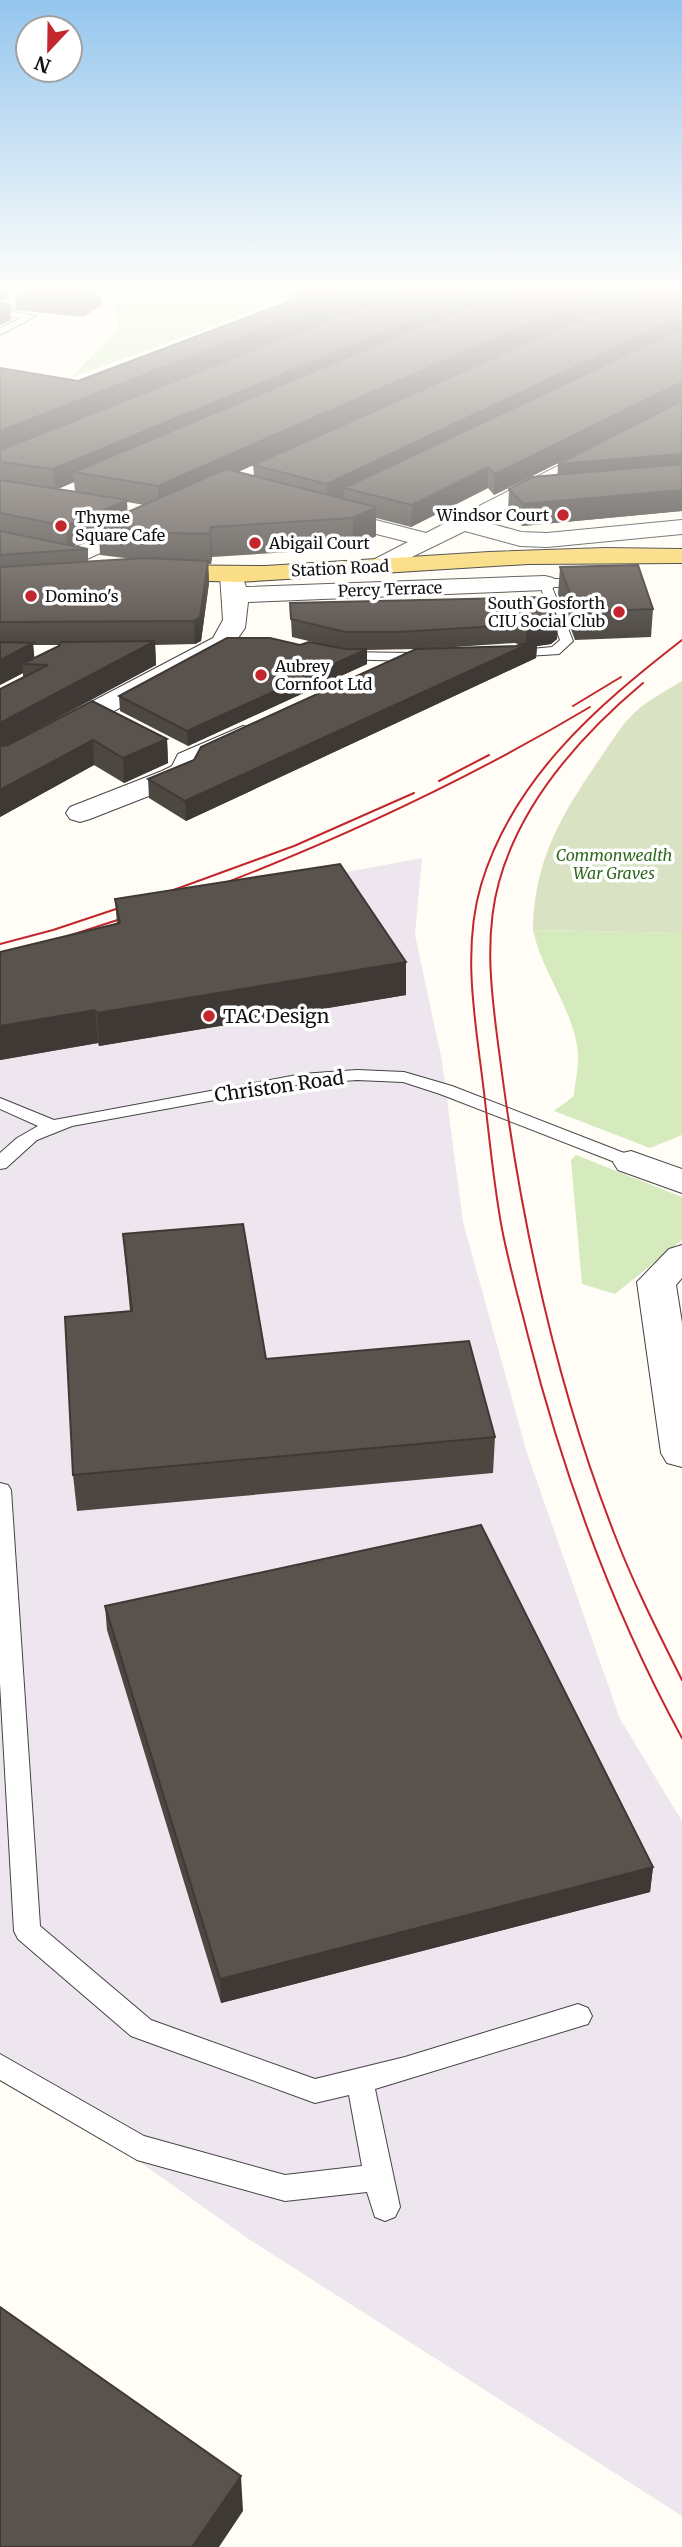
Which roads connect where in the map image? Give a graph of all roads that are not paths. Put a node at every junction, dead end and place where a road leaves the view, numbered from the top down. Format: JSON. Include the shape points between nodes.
{"nodes":[{"id":1,"x":682,"y":409,"type":"edge"},
{"id":2,"x":546,"y":492,"type":"edge"},
{"id":3,"x":519,"y":494,"type":"junction"},
{"id":4,"x":322,"y":510,"type":"edge"},
{"id":5,"x":123,"y":511,"type":"edge"},
{"id":6,"x":463,"y":523,"type":"junction"},
{"id":7,"x":682,"y":527,"type":"edge"},
{"id":8,"x":428,"y":540,"type":"junction"},
{"id":9,"x":60,"y":556,"type":"joint"},
{"id":10,"x":682,"y":556,"type":"edge"},
{"id":11,"x":106,"y":566,"type":"edge"},
{"id":12,"x":379,"y":566,"type":"junction"},
{"id":13,"x":137,"y":572,"type":"edge"},
{"id":14,"x":579,"y":582,"type":"edge"},
{"id":15,"x":545,"y":583,"type":"junction"},
{"id":16,"x":233,"y":584,"type":"junction"},
{"id":17,"x":204,"y":654,"type":"junction"},
{"id":18,"x":502,"y":654,"type":"edge"},
{"id":19,"x":150,"y":655,"type":"edge"},
{"id":20,"x":332,"y":655,"type":"edge"},
{"id":21,"x":424,"y":656,"type":"joint"},
{"id":22,"x":358,"y":679,"type":"edge"},
{"id":23,"x":261,"y":725,"type":"edge"},
{"id":24,"x":0,"y":761,"type":"edge"},
{"id":25,"x":80,"y":813,"type":"dead end"},
{"id":26,"x":0,"y":1103,"type":"edge"},
{"id":27,"x":52,"y":1126,"type":"junction"},
{"id":28,"x":631,"y":1162,"type":"joint"},
{"id":29,"x":0,"y":1164,"type":"edge"},
{"id":30,"x":682,"y":1182,"type":"edge"},
{"id":31,"x":682,"y":1257,"type":"edge"},
{"id":32,"x":682,"y":1453,"type":"edge"},
{"id":33,"x":0,"y":1490,"type":"edge"},
{"id":34,"x":578,"y":2016,"type":"dead end"},
{"id":35,"x":0,"y":2066,"type":"edge"},
{"id":36,"x":360,"y":2081,"type":"junction"},
{"id":37,"x":379,"y":2177,"type":"junction"},
{"id":38,"x":385,"y":2207,"type":"dead end"}],
"edges":[{"from":1,"to":3,"type":"street"},
{"from":2,"to":3,"type":"lane"},
{"from":3,"to":6,"type":"street"},
{"from":4,"to":8,"type":"street"},
{"from":5,"to":9,"type":"street","via":[[162,517]]},
{"from":6,"to":7,"type":"street","via":[[520,539],[547,540]]},
{"from":6,"to":8,"type":"street"},
{"from":8,"to":12,"type":"street"},
{"from":9,"to":11,"type":"main road"},
{"from":10,"to":12,"type":"main road","name":"Station Road"},
{"from":12,"to":16,"type":"main road","name":"Station Road"},
{"from":13,"to":16,"type":"main road","name":"Station Road"},
{"from":14,"to":15,"type":"lane"},
{"from":15,"to":16,"type":"street","name":"Percy Terrace"},
{"from":15,"to":18,"type":"lane","via":[[567,641],[555,652]]},
{"from":16,"to":17,"type":"street","via":[[237,622],[244,636]]},
{"from":17,"to":19,"type":"street"},
{"from":17,"to":24,"type":"street","via":[[105,717]]},
{"from":20,"to":21,"type":"lane"},
{"from":21,"to":22,"type":"street"},
{"from":23,"to":25,"type":"street","via":[[176,754],[184,771]]},
{"from":26,"to":27,"type":"lane"},
{"from":27,"to":28,"type":"lane","name":"Christon Road","via":[[302,1079],[404,1077]]},
{"from":27,"to":29,"type":"lane","name":"Christon Road","via":[[38,1130]]},
{"from":28,"to":30,"type":"street","name":"Christon Road"},
{"from":31,"to":32,"type":"street","via":[[656,1282]]},
{"from":33,"to":36,"type":"lane","via":[[27,1931],[141,2028],[315,2091]]},
{"from":34,"to":36,"type":"lane"},
{"from":35,"to":37,"type":"lane","via":[[137,2147],[285,2188]]},
{"from":36,"to":37,"type":"lane"},
{"from":37,"to":38,"type":"lane"}]}
